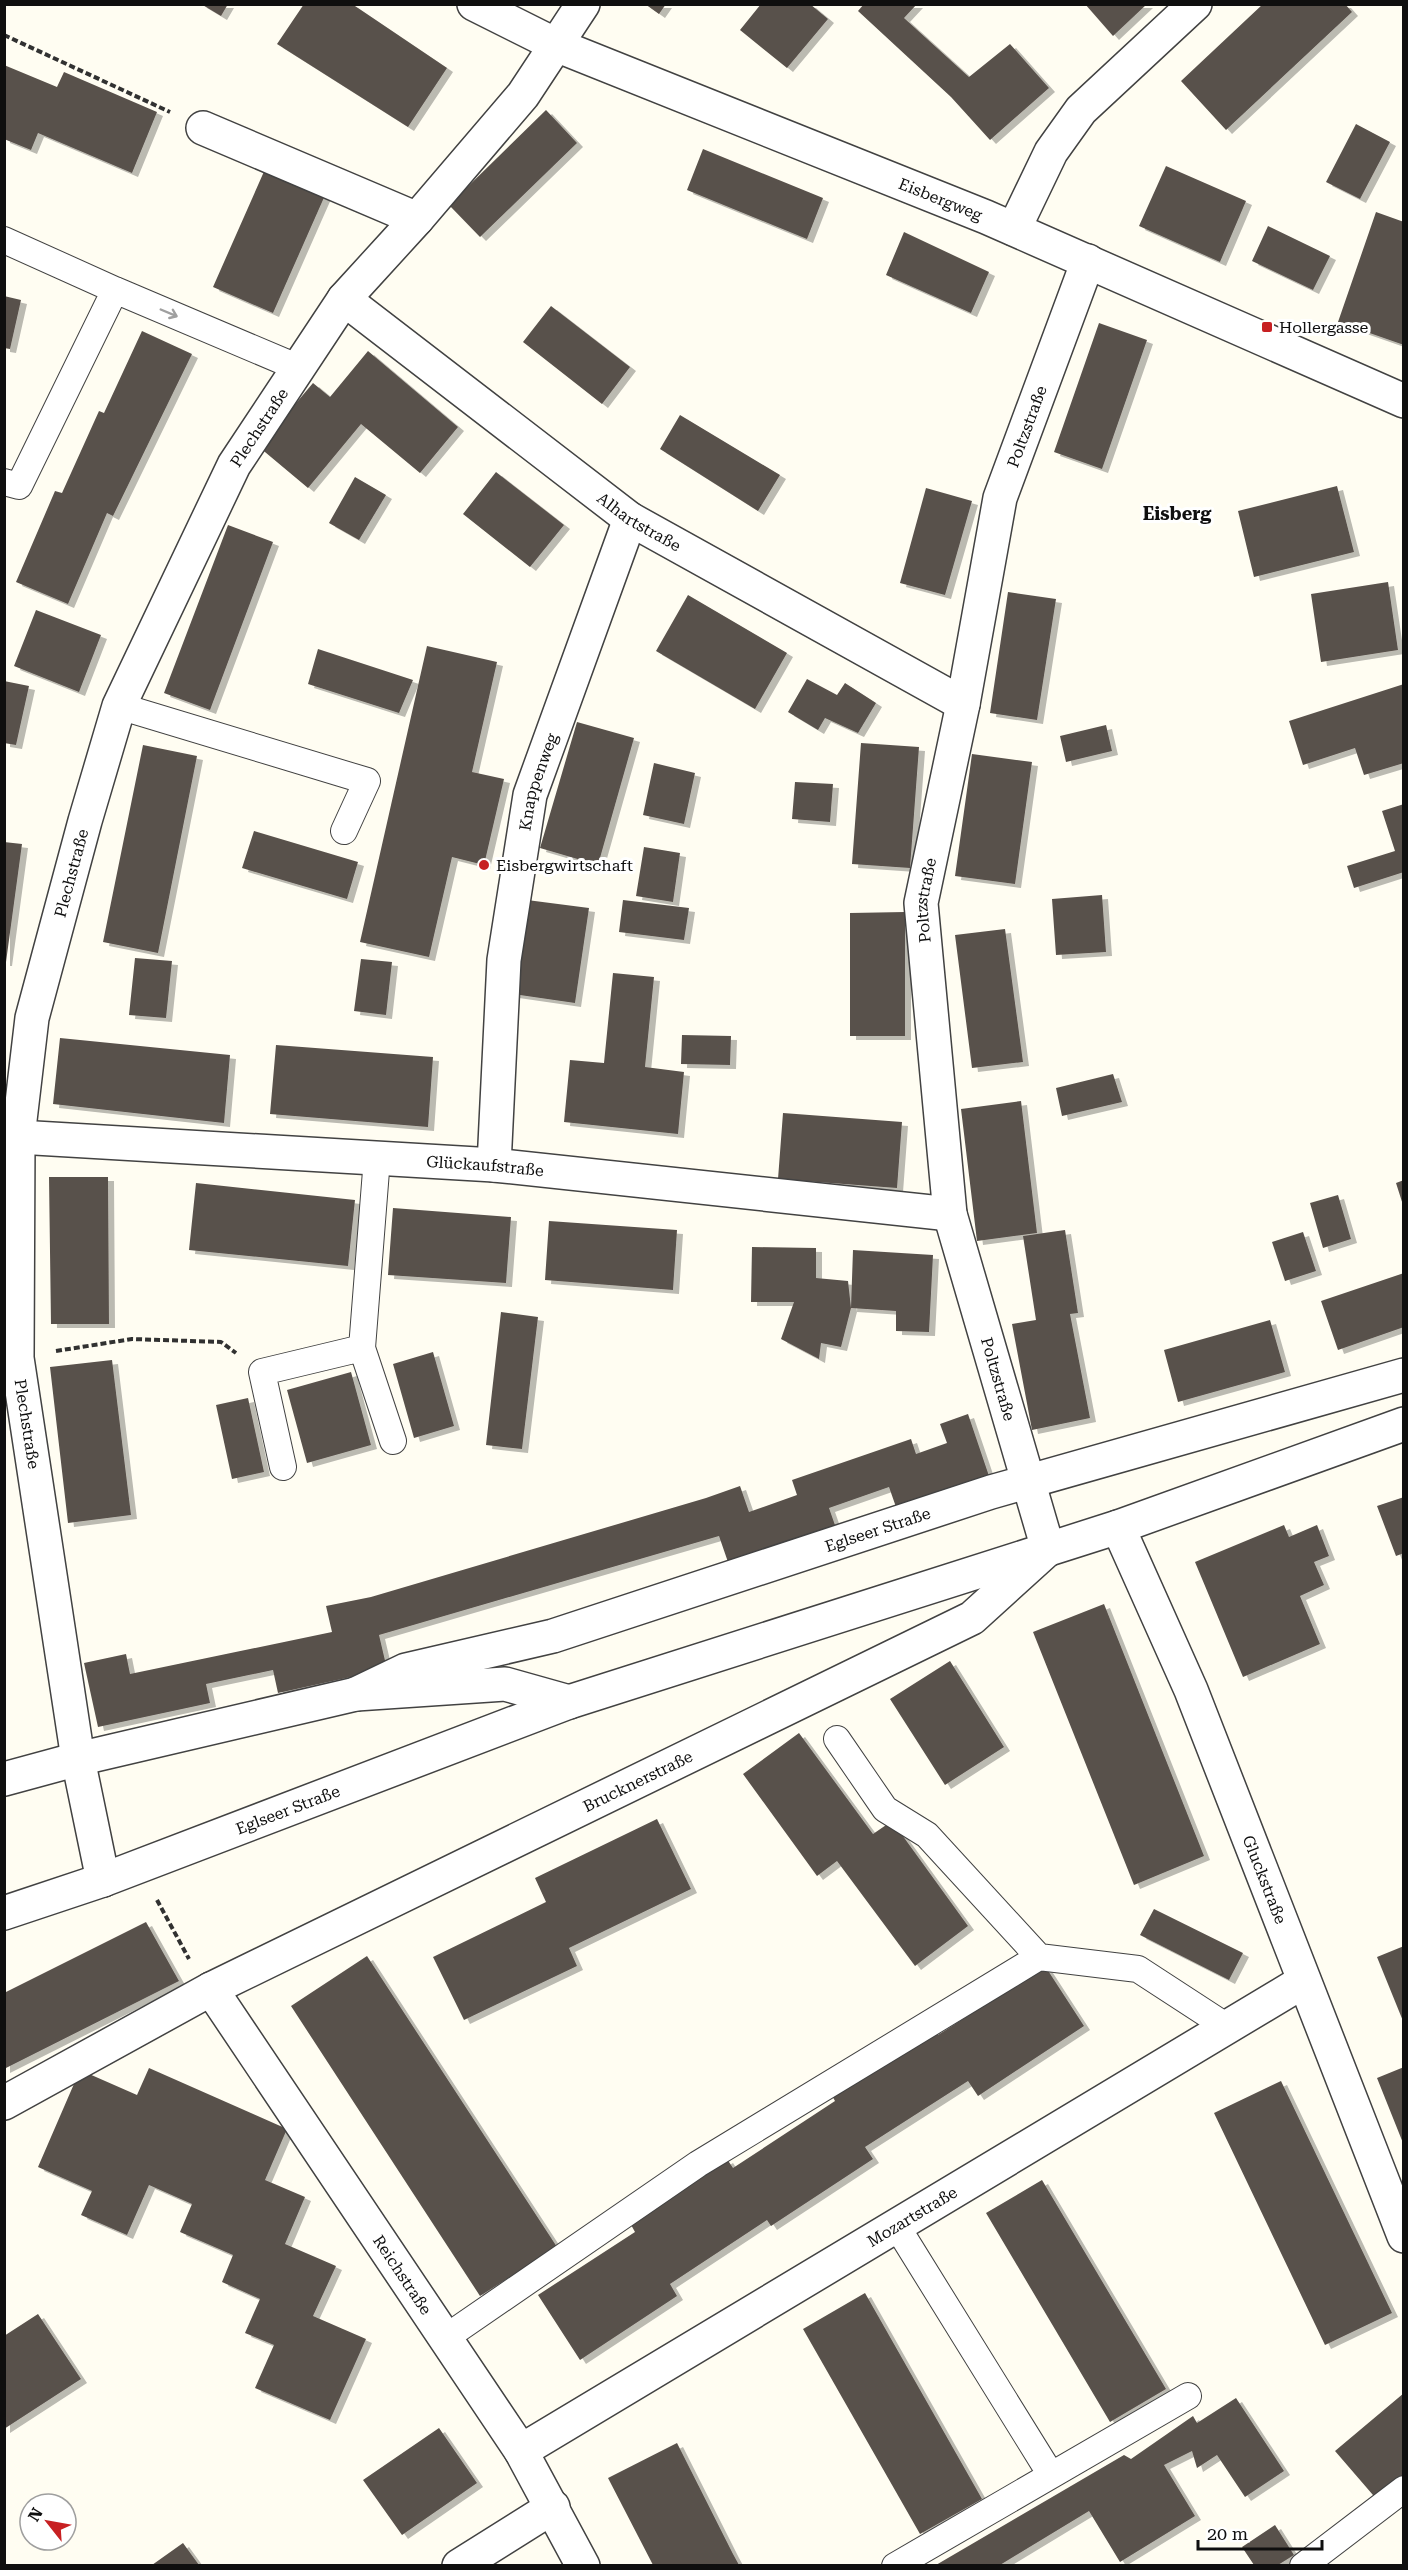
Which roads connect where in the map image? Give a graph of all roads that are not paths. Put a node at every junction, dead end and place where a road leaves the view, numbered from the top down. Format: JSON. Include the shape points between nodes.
{"nodes":[{"id":1,"x":474,"y":4,"type":"edge"},
{"id":2,"x":583,"y":4,"type":"edge"},
{"id":3,"x":1195,"y":4,"type":"edge"},
{"id":4,"x":556,"y":45,"type":"junction"},
{"id":5,"x":203,"y":128,"type":"road end"},
{"id":6,"x":417,"y":219,"type":"junction"},
{"id":7,"x":1014,"y":229,"type":"junction"},
{"id":8,"x":4,"y":240,"type":"edge"},
{"id":9,"x":1088,"y":261,"type":"junction"},
{"id":10,"x":115,"y":291,"type":"junction"},
{"id":11,"x":344,"y":300,"type":"junction"},
{"id":12,"x":299,"y":368,"type":"junction"},
{"id":13,"x":1404,"y":401,"type":"edge"},
{"id":14,"x":4,"y":482,"type":"edge"},
{"id":15,"x":630,"y":519,"type":"junction"},
{"id":16,"x":963,"y":704,"type":"junction"},
{"id":17,"x":119,"y":706,"type":"junction"},
{"id":18,"x":344,"y":831,"type":"dead end"},
{"id":19,"x":18,"y":1017,"type":"edge"},
{"id":20,"x":18,"y":1137,"type":"junction"},
{"id":21,"x":377,"y":1158,"type":"junction"},
{"id":22,"x":494,"y":1165,"type":"junction"},
{"id":23,"x":950,"y":1214,"type":"junction"},
{"id":24,"x":362,"y":1348,"type":"junction"},
{"id":25,"x":1404,"y":1375,"type":"edge"},
{"id":26,"x":1404,"y":1424,"type":"edge"},
{"id":27,"x":393,"y":1441,"type":"dead end"},
{"id":28,"x":283,"y":1467,"type":"dead end"},
{"id":29,"x":1028,"y":1482,"type":"junction"},
{"id":30,"x":1118,"y":1527,"type":"junction"},
{"id":31,"x":1048,"y":1549,"type":"junction"},
{"id":32,"x":356,"y":1694,"type":"junction"},
{"id":33,"x":569,"y":1702,"type":"junction"},
{"id":34,"x":837,"y":1739,"type":"dead end"},
{"id":35,"x":78,"y":1759,"type":"junction"},
{"id":36,"x":4,"y":1779,"type":"edge"},
{"id":37,"x":103,"y":1880,"type":"junction"},
{"id":38,"x":4,"y":1913,"type":"edge"},
{"id":39,"x":1039,"y":1957,"type":"junction"},
{"id":40,"x":1304,"y":1981,"type":"junction"},
{"id":41,"x":211,"y":1989,"type":"junction"},
{"id":42,"x":1227,"y":2027,"type":"junction"},
{"id":43,"x":4,"y":2103,"type":"edge"},
{"id":44,"x":896,"y":2225,"type":"junction"},
{"id":45,"x":1404,"y":2236,"type":"edge"},
{"id":46,"x":445,"y":2338,"type":"junction"},
{"id":47,"x":1188,"y":2396,"type":"dead end"},
{"id":48,"x":521,"y":2451,"type":"junction"},
{"id":49,"x":1051,"y":2475,"type":"junction"},
{"id":50,"x":1404,"y":2488,"type":"edge"},
{"id":51,"x":553,"y":2507,"type":"junction"},
{"id":52,"x":459,"y":2565,"type":"edge"},
{"id":53,"x":583,"y":2565,"type":"edge"},
{"id":54,"x":896,"y":2565,"type":"edge"},
{"id":55,"x":1303,"y":2565,"type":"edge"}],
"edges":[{"from":1,"to":4,"type":"street","name":"Eisbergweg"},
{"from":2,"to":4,"type":"street","name":"Plechstraße"},
{"from":3,"to":7,"type":"street","via":[[1081,110],[1051,152]]},
{"from":4,"to":6,"type":"street","name":"Plechstraße","via":[[523,95]]},
{"from":4,"to":7,"type":"street","name":"Eisbergweg"},
{"from":5,"to":6,"type":"street"},
{"from":6,"to":11,"type":"street","name":"Plechstraße"},
{"from":7,"to":9,"type":"street","name":"Eisbergweg"},
{"from":8,"to":10,"type":"lane"},
{"from":9,"to":13,"type":"street","name":"Eisbergweg"},
{"from":9,"to":16,"type":"street","name":"Poltzstraße","via":[[1000,498]]},
{"from":10,"to":12,"type":"lane","one_way":true},
{"from":10,"to":14,"type":"lane","via":[[19,486]]},
{"from":11,"to":12,"type":"street","name":"Plechstraße"},
{"from":11,"to":15,"type":"street","name":"Alhartstraße"},
{"from":12,"to":17,"type":"street","name":"Plechstraße","via":[[234,465]]},
{"from":15,"to":16,"type":"street","name":"Alhartstraße"},
{"from":15,"to":22,"type":"street","name":"Knappenweg","via":[[530,795],[504,960]]},
{"from":16,"to":23,"type":"street","name":"Poltzstraße","via":[[921,903]]},
{"from":17,"to":18,"type":"lane","via":[[367,781]]},
{"from":17,"to":19,"type":"street","name":"Plechstraße","via":[[85,821]]},
{"from":19,"to":20,"type":"street","name":"Plechstraße"},
{"from":20,"to":21,"type":"street","name":"Glückaufstraße"},
{"from":20,"to":35,"type":"street","name":"Plechstraße","via":[[17,1358]]},
{"from":21,"to":22,"type":"street","name":"Glückaufstraße"},
{"from":21,"to":24,"type":"lane"},
{"from":22,"to":23,"type":"street","name":"Glückaufstraße"},
{"from":23,"to":29,"type":"street","name":"Poltzstraße"},
{"from":24,"to":27,"type":"lane"},
{"from":24,"to":28,"type":"lane","via":[[262,1372]]},
{"from":25,"to":29,"type":"street","name":"Eglseer Straße"},
{"from":26,"to":30,"type":"street","name":"Eglseer Straße"},
{"from":29,"to":31,"type":"street","name":"Poltzstraße"},
{"from":29,"to":32,"type":"street","name":"Eglseer Straße","via":[[553,1636],[406,1670]]},
{"from":30,"to":31,"type":"street","name":"Eglseer Straße"},
{"from":30,"to":40,"type":"street","name":"Gluckstraße","via":[[1191,1690]]},
{"from":31,"to":33,"type":"street","name":"Eglseer Straße"},
{"from":31,"to":41,"type":"street","name":"Brucknerstraße","via":[[972,1618]]},
{"from":32,"to":33,"type":"street","name":"Eglseer Straße","via":[[505,1684]]},
{"from":32,"to":35,"type":"street","name":"Eglseer Straße"},
{"from":33,"to":37,"type":"street","name":"Eglseer Straße"},
{"from":34,"to":39,"type":"lane","via":[[885,1809],[927,1835]]},
{"from":35,"to":36,"type":"street","name":"Eglseer Straße"},
{"from":35,"to":37,"type":"street","name":"Plechstraße"},
{"from":37,"to":38,"type":"street","name":"Eglseer Straße"},
{"from":39,"to":42,"type":"lane","via":[[1138,1969]]},
{"from":39,"to":46,"type":"lane","via":[[698,2164]]},
{"from":40,"to":42,"type":"street","name":"Mozartstraße"},
{"from":40,"to":45,"type":"street","name":"Gluckstraße"},
{"from":41,"to":43,"type":"street","name":"Brucknerstraße"},
{"from":41,"to":46,"type":"street","name":"Reichstraße"},
{"from":42,"to":44,"type":"street","name":"Mozartstraße"},
{"from":44,"to":48,"type":"street","name":"Mozartstraße"},
{"from":44,"to":49,"type":"lane"},
{"from":46,"to":48,"type":"street","name":"Reichstraße"},
{"from":47,"to":49,"type":"lane"},
{"from":48,"to":51,"type":"street","name":"Reichstraße"},
{"from":49,"to":54,"type":"lane"},
{"from":50,"to":55,"type":"lane"},
{"from":51,"to":52,"type":"street"},
{"from":51,"to":53,"type":"street","name":"Reichstraße"}]}
